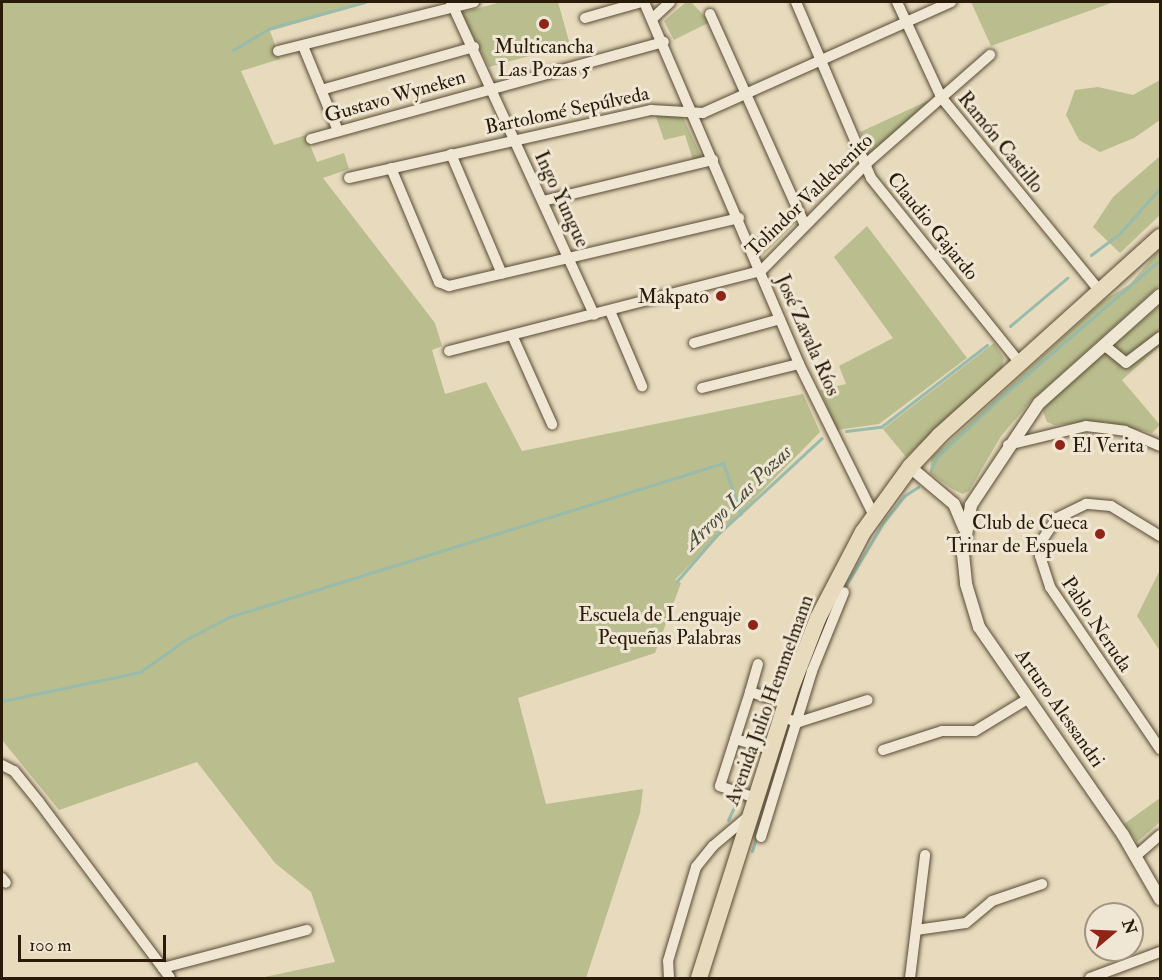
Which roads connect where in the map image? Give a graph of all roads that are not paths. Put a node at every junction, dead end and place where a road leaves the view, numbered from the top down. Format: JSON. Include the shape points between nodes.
{"nodes":[{"id":1,"x":474,"y":2,"type":"edge"},
{"id":2,"x":643,"y":2,"type":"edge"},
{"id":3,"x":670,"y":2,"type":"edge"},
{"id":4,"x":796,"y":2,"type":"edge"},
{"id":5,"x":897,"y":2,"type":"edge"},
{"id":6,"x":951,"y":2,"type":"edge"},
{"id":7,"x":452,"y":4,"type":"edge"},
{"id":8,"x":710,"y":14,"type":"dead end"},
{"id":9,"x":585,"y":18,"type":"dead end"},
{"id":10,"x":652,"y":18,"type":"junction"},
{"id":11,"x":906,"y":21,"type":"junction"},
{"id":12,"x":664,"y":42,"type":"junction"},
{"id":13,"x":303,"y":46,"type":"junction"},
{"id":14,"x":474,"y":47,"type":"junction"},
{"id":15,"x":278,"y":51,"type":"dead end"},
{"id":16,"x":990,"y":55,"type":"dead end"},
{"id":17,"x":823,"y":61,"type":"junction"},
{"id":18,"x":493,"y":87,"type":"junction"},
{"id":19,"x":321,"y":90,"type":"junction"},
{"id":20,"x":747,"y":94,"type":"junction"},
{"id":21,"x":941,"y":97,"type":"junction"},
{"id":22,"x":693,"y":114,"type":"junction"},
{"id":23,"x":338,"y":131,"type":"junction"},
{"id":24,"x":311,"y":139,"type":"dead end"},
{"id":25,"x":515,"y":139,"type":"junction"},
{"id":26,"x":451,"y":154,"type":"junction"},
{"id":27,"x":713,"y":160,"type":"junction"},
{"id":28,"x":867,"y":163,"type":"junction"},
{"id":29,"x":391,"y":168,"type":"junction"},
{"id":30,"x":349,"y":178,"type":"dead end"},
{"id":31,"x":543,"y":201,"type":"junction"},
{"id":32,"x":739,"y":219,"type":"junction"},
{"id":33,"x":804,"y":223,"type":"junction"},
{"id":34,"x":1161,"y":237,"type":"edge"},
{"id":35,"x":570,"y":259,"type":"junction"},
{"id":36,"x":761,"y":271,"type":"junction"},
{"id":37,"x":502,"y":274,"type":"junction"},
{"id":38,"x":1100,"y":291,"type":"junction"},
{"id":39,"x":1161,"y":295,"type":"edge"},
{"id":40,"x":610,"y":311,"type":"junction"},
{"id":41,"x":594,"y":315,"type":"junction"},
{"id":42,"x":780,"y":319,"type":"junction"},
{"id":43,"x":512,"y":335,"type":"junction"},
{"id":44,"x":1161,"y":337,"type":"edge"},
{"id":45,"x":694,"y":343,"type":"dead end"},
{"id":46,"x":1104,"y":345,"type":"junction"},
{"id":47,"x":449,"y":351,"type":"dead end"},
{"id":48,"x":1020,"y":363,"type":"junction"},
{"id":49,"x":799,"y":364,"type":"junction"},
{"id":50,"x":642,"y":386,"type":"dead end"},
{"id":51,"x":702,"y":388,"type":"dead end"},
{"id":52,"x":1026,"y":420,"type":"junction"},
{"id":53,"x":552,"y":424,"type":"dead end"},
{"id":54,"x":1046,"y":434,"type":"junction"},
{"id":55,"x":1159,"y":442,"type":"edge"},
{"id":56,"x":1007,"y":446,"type":"junction"},
{"id":57,"x":910,"y":468,"type":"junction"},
{"id":58,"x":954,"y":504,"type":"junction"},
{"id":59,"x":970,"y":505,"type":"junction"},
{"id":60,"x":874,"y":516,"type":"junction"},
{"id":61,"x":964,"y":528,"type":"junction"},
{"id":62,"x":1161,"y":536,"type":"edge"},
{"id":63,"x":844,"y":592,"type":"dead end"},
{"id":64,"x":758,"y":664,"type":"dead end"},
{"id":65,"x":750,"y":692,"type":"junction"},
{"id":66,"x":1029,"y":698,"type":"junction"},
{"id":67,"x":868,"y":700,"type":"dead end"},
{"id":68,"x":788,"y":714,"type":"junction"},
{"id":69,"x":735,"y":739,"type":"junction"},
{"id":70,"x":771,"y":749,"type":"junction"},
{"id":71,"x":1161,"y":749,"type":"edge"},
{"id":72,"x":883,"y":750,"type":"dead end"},
{"id":73,"x":2,"y":765,"type":"edge"},
{"id":74,"x":753,"y":806,"type":"junction"},
{"id":75,"x":1161,"y":836,"type":"edge"},
{"id":76,"x":761,"y":837,"type":"dead end"},
{"id":77,"x":926,"y":855,"type":"dead end"},
{"id":78,"x":1137,"y":855,"type":"junction"},
{"id":79,"x":1042,"y":884,"type":"dead end"},
{"id":80,"x":1161,"y":899,"type":"edge"},
{"id":81,"x":307,"y":930,"type":"dead end"},
{"id":82,"x":916,"y":930,"type":"junction"},
{"id":83,"x":1161,"y":952,"type":"edge"},
{"id":84,"x":163,"y":968,"type":"junction"},
{"id":85,"x":170,"y":978,"type":"edge"},
{"id":86,"x":669,"y":978,"type":"edge"},
{"id":87,"x":699,"y":978,"type":"edge"},
{"id":88,"x":910,"y":978,"type":"edge"},
{"id":89,"x":1090,"y":978,"type":"edge"}],
"edges":[{"from":1,"to":7,"type":"street"},
{"from":2,"to":9,"type":"street"},
{"from":2,"to":10,"type":"street","name":"José Zavala Ríos"},
{"from":3,"to":10,"type":"street"},
{"from":4,"to":17,"type":"street","name":"Claudio Gajardo"},
{"from":5,"to":11,"type":"street","name":"Ramón Castillo"},
{"from":6,"to":11,"type":"street"},
{"from":7,"to":13,"type":"street"},
{"from":7,"to":14,"type":"street","name":"Ingo Yungue"},
{"from":8,"to":20,"type":"street"},
{"from":10,"to":12,"type":"street","name":"José Zavala Ríos"},
{"from":11,"to":17,"type":"street"},
{"from":11,"to":21,"type":"street","name":"Ramón Castillo"},
{"from":12,"to":18,"type":"street","name":"Gustavo Wyneken"},
{"from":12,"to":22,"type":"street","name":"José Zavala Ríos"},
{"from":13,"to":15,"type":"street"},
{"from":13,"to":19,"type":"street"},
{"from":14,"to":18,"type":"street","name":"Ingo Yungue"},
{"from":14,"to":19,"type":"street"},
{"from":16,"to":21,"type":"street","name":"Tolindor Valdebenito"},
{"from":17,"to":20,"type":"street"},
{"from":17,"to":28,"type":"street","name":"Claudio Gajardo"},
{"from":18,"to":23,"type":"street","name":"Gustavo Wyneken"},
{"from":18,"to":25,"type":"street","name":"Ingo Yungue"},
{"from":19,"to":23,"type":"street"},
{"from":20,"to":22,"type":"street"},
{"from":20,"to":33,"type":"street"},
{"from":21,"to":28,"type":"street","name":"Tolindor Valdebenito"},
{"from":21,"to":38,"type":"street","name":"Ramón Castillo"},
{"from":22,"to":25,"type":"street","name":"Bartolomé Sepúlveda","via":[[675,108],[651,110]]},
{"from":22,"to":27,"type":"street","name":"José Zavala Ríos"},
{"from":23,"to":24,"type":"street","name":"Gustavo Wyneken"},
{"from":25,"to":26,"type":"street","name":"Bartolomé Sepúlveda"},
{"from":25,"to":31,"type":"street","name":"Ingo Yungue"},
{"from":26,"to":29,"type":"street","name":"Bartolomé Sepúlveda"},
{"from":26,"to":37,"type":"street"},
{"from":27,"to":31,"type":"street"},
{"from":27,"to":32,"type":"street","name":"José Zavala Ríos"},
{"from":28,"to":33,"type":"street","name":"Tolindor Valdebenito"},
{"from":28,"to":48,"type":"street","name":"Claudio Gajardo","via":[[871,178]]},
{"from":29,"to":30,"type":"street","name":"Bartolomé Sepúlveda"},
{"from":29,"to":37,"type":"street","via":[[439,282],[449,286]]},
{"from":31,"to":35,"type":"street","name":"Ingo Yungue"},
{"from":32,"to":35,"type":"street"},
{"from":32,"to":36,"type":"street","name":"José Zavala Ríos"},
{"from":33,"to":36,"type":"street","name":"Tolindor Valdebenito"},
{"from":34,"to":38,"type":"highway","name":"Avenida Julio Hemmelmann"},
{"from":35,"to":37,"type":"street"},
{"from":35,"to":41,"type":"street","name":"Ingo Yungue"},
{"from":36,"to":40,"type":"street","name":"Tolindor Valdebenito"},
{"from":36,"to":42,"type":"street","name":"José Zavala Ríos"},
{"from":38,"to":48,"type":"highway","name":"Avenida Julio Hemmelmann"},
{"from":39,"to":46,"type":"street","name":"Arturo Alessandri"},
{"from":40,"to":41,"type":"street","name":"Tolindor Valdebenito"},
{"from":40,"to":50,"type":"street"},
{"from":41,"to":43,"type":"street","name":"Tolindor Valdebenito"},
{"from":42,"to":45,"type":"street"},
{"from":42,"to":49,"type":"street","name":"José Zavala Ríos"},
{"from":43,"to":47,"type":"street","name":"Tolindor Valdebenito"},
{"from":43,"to":53,"type":"street"},
{"from":44,"to":46,"type":"street","via":[[1126,363]]},
{"from":46,"to":52,"type":"street","name":"Arturo Alessandri","via":[[1043,399]]},
{"from":48,"to":57,"type":"highway","name":"Avenida Julio Hemmelmann"},
{"from":49,"to":51,"type":"street"},
{"from":49,"to":60,"type":"street","name":"José Zavala Ríos"},
{"from":52,"to":54,"type":"street"},
{"from":52,"to":56,"type":"street","name":"Arturo Alessandri"},
{"from":54,"to":55,"type":"street","via":[[1100,426]]},
{"from":54,"to":56,"type":"street"},
{"from":56,"to":59,"type":"street","name":"Arturo Alessandri"},
{"from":57,"to":58,"type":"street","name":"Arturo Alessandri"},
{"from":57,"to":60,"type":"highway","name":"Avenida Julio Hemmelmann"},
{"from":58,"to":59,"type":"street"},
{"from":58,"to":61,"type":"street","name":"Arturo Alessandri"},
{"from":59,"to":61,"type":"street","name":"Arturo Alessandri"},
{"from":60,"to":68,"type":"highway","name":"Avenida Julio Hemmelmann","via":[[818,618]]},
{"from":61,"to":66,"type":"street","name":"Arturo Alessandri","via":[[964,569],[974,613]]},
{"from":62,"to":71,"type":"street","name":"Pablo Neruda","via":[[1112,506],[1086,504],[1056,518],[1043,539],[1041,556],[1050,587]]},
{"from":63,"to":68,"type":"street"},
{"from":64,"to":65,"type":"street"},
{"from":65,"to":68,"type":"street"},
{"from":65,"to":69,"type":"street"},
{"from":66,"to":72,"type":"street","via":[[975,731],[942,731]]},
{"from":66,"to":78,"type":"street","name":"Arturo Alessandri"},
{"from":67,"to":68,"type":"street"},
{"from":68,"to":70,"type":"highway","name":"Avenida Julio Hemmelmann"},
{"from":68,"to":76,"type":"street"},
{"from":69,"to":70,"type":"street"},
{"from":69,"to":74,"type":"street","via":[[720,786]]},
{"from":70,"to":74,"type":"highway","name":"Avenida Julio Hemmelmann"},
{"from":73,"to":84,"type":"street","via":[[14,771],[39,802]]},
{"from":74,"to":86,"type":"street","via":[[696,867],[668,961]]},
{"from":74,"to":87,"type":"highway","name":"Avenida Julio Hemmelmann"},
{"from":75,"to":78,"type":"street"},
{"from":77,"to":82,"type":"street"},
{"from":78,"to":80,"type":"street","name":"Arturo Alessandri"},
{"from":79,"to":82,"type":"street","via":[[992,901],[966,922]]},
{"from":81,"to":84,"type":"street"},
{"from":82,"to":88,"type":"street"},
{"from":83,"to":89,"type":"street"},
{"from":84,"to":85,"type":"street"}]}
